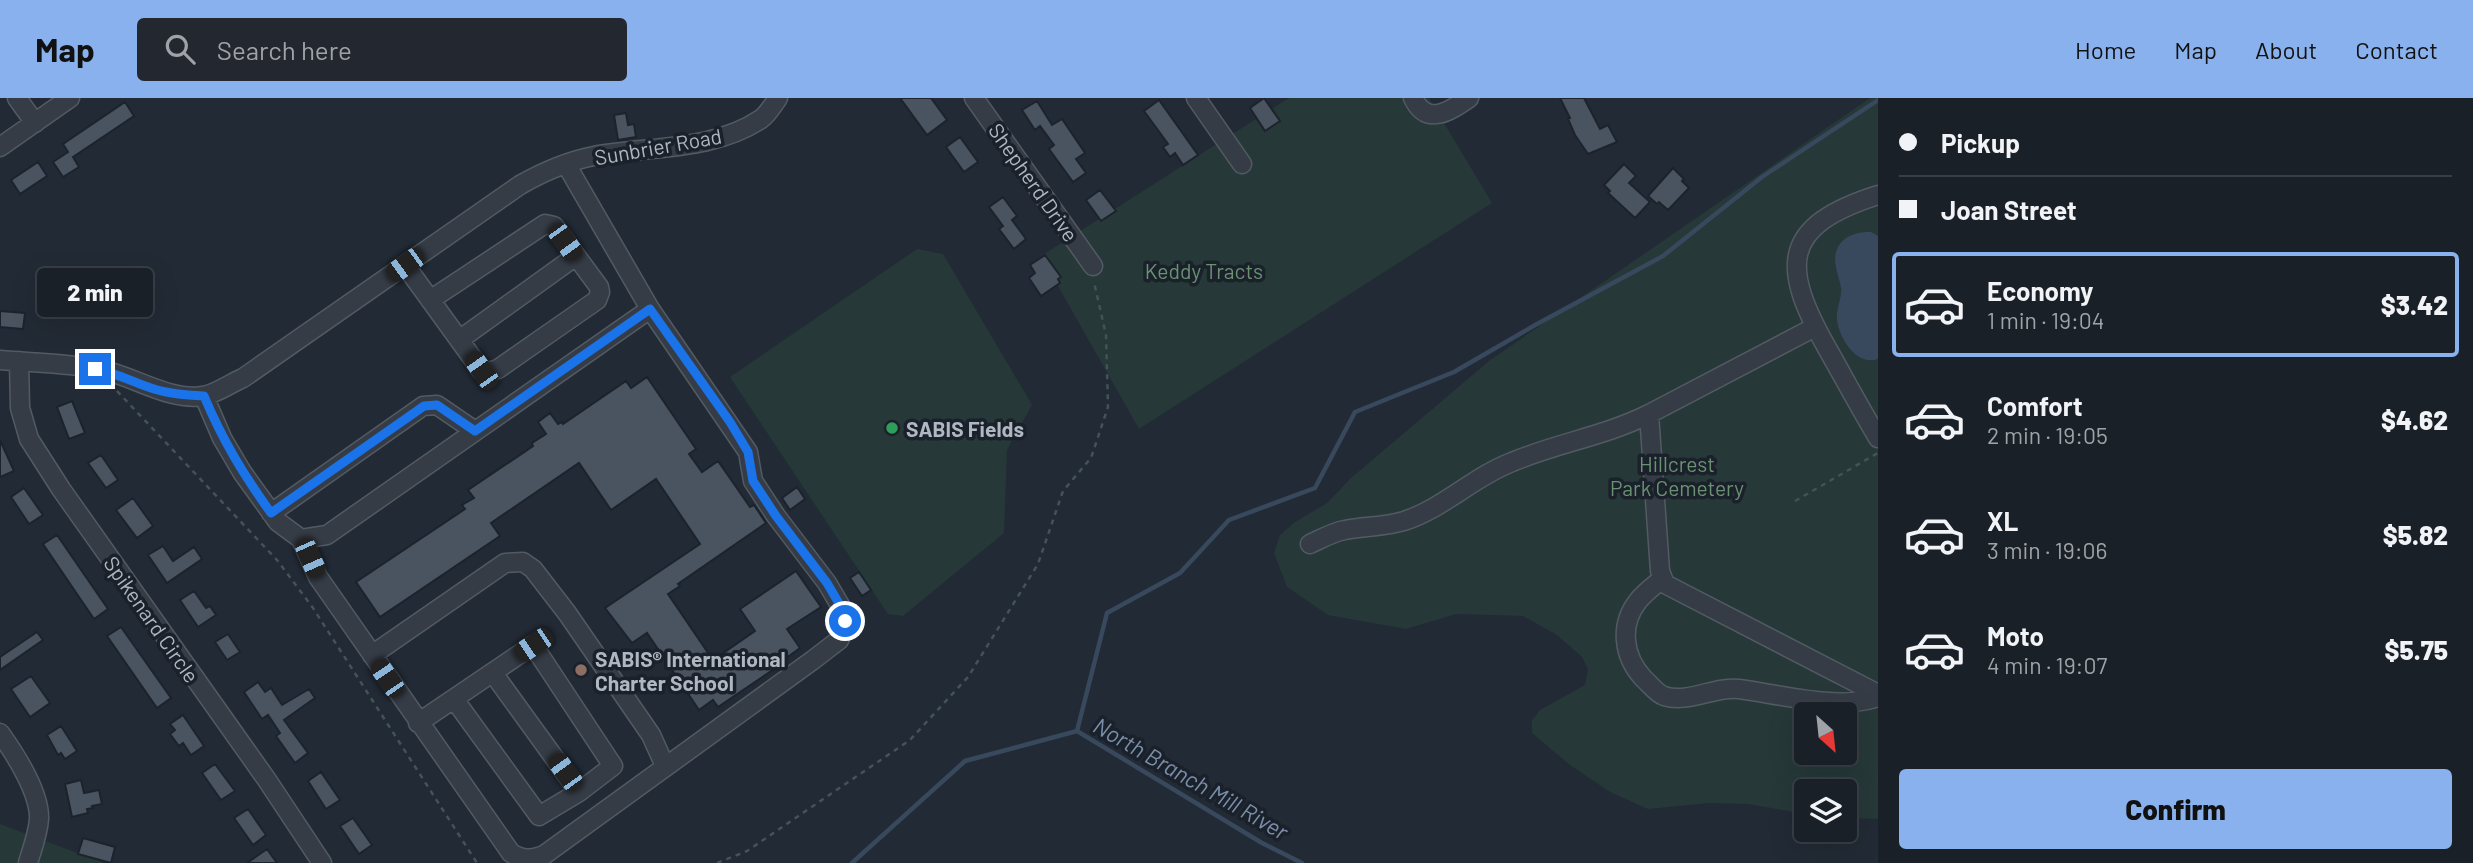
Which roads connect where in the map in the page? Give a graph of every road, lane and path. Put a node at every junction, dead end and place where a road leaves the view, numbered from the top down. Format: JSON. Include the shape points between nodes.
{"nodes":[{"id":1,"x":17,"y":98,"type":"edge"},
{"id":2,"x":70,"y":98,"type":"edge"},
{"id":3,"x":778,"y":98,"type":"edge"},
{"id":4,"x":974,"y":98,"type":"edge"},
{"id":5,"x":1196,"y":98,"type":"edge"},
{"id":6,"x":1413,"y":98,"type":"edge"},
{"id":7,"x":1469,"y":98,"type":"edge"},
{"id":8,"x":35,"y":123,"type":"junction"},
{"id":9,"x":0,"y":147,"type":"edge"},
{"id":10,"x":566,"y":164,"type":"junction"},
{"id":11,"x":1242,"y":164,"type":"dead end"},
{"id":12,"x":1878,"y":195,"type":"edge"},
{"id":13,"x":576,"y":256,"type":"junction"},
{"id":14,"x":405,"y":265,"type":"junction"},
{"id":15,"x":1093,"y":266,"type":"joint"},
{"id":16,"x":430,"y":300,"type":"junction"},
{"id":17,"x":650,"y":309,"type":"junction"},
{"id":18,"x":1815,"y":327,"type":"junction"},
{"id":19,"x":459,"y":340,"type":"junction"},
{"id":20,"x":0,"y":360,"type":"edge"},
{"id":21,"x":19,"y":361,"type":"junction"},
{"id":22,"x":122,"y":384,"type":"junction"},
{"id":23,"x":204,"y":396,"type":"junction"},
{"id":24,"x":1649,"y":414,"type":"junction"},
{"id":25,"x":475,"y":431,"type":"junction"},
{"id":26,"x":1878,"y":438,"type":"edge"},
{"id":27,"x":1878,"y":453,"type":"edge"},
{"id":28,"x":1795,"y":501,"type":"dead end"},
{"id":29,"x":271,"y":513,"type":"junction"},
{"id":30,"x":301,"y":539,"type":"junction"},
{"id":31,"x":1310,"y":544,"type":"dead end"},
{"id":32,"x":1662,"y":579,"type":"junction"},
{"id":33,"x":372,"y":655,"type":"junction"},
{"id":34,"x":493,"y":673,"type":"junction"},
{"id":35,"x":1878,"y":696,"type":"edge"},
{"id":36,"x":454,"y":699,"type":"junction"},
{"id":37,"x":418,"y":723,"type":"junction"},
{"id":38,"x":0,"y":733,"type":"edge"},
{"id":39,"x":665,"y":766,"type":"junction"},
{"id":40,"x":579,"y":792,"type":"junction"},
{"id":41,"x":28,"y":863,"type":"edge"},
{"id":42,"x":322,"y":863,"type":"edge"},
{"id":43,"x":477,"y":863,"type":"edge"},
{"id":44,"x":717,"y":863,"type":"edge"}],
"edges":[{"from":1,"to":8,"type":"street"},
{"from":2,"to":8,"type":"street"},
{"from":3,"to":10,"type":"street","name":"Sunbrier Road","via":[[763,117],[733,133]]},
{"from":4,"to":15,"type":"street","name":"Shepherd Drive"},
{"from":5,"to":11,"type":"street"},
{"from":6,"to":7,"type":"street","via":[[1420,109],[1435,115]]},
{"from":8,"to":9,"type":"street"},
{"from":10,"to":14,"type":"street","name":"Sunbrier Road","via":[[520,185]]},
{"from":10,"to":17,"type":"street"},
{"from":12,"to":18,"type":"street","via":[[1836,210],[1811,230],[1798,251],[1795,274]]},
{"from":13,"to":16,"type":"street","via":[[554,226],[540,225]]},
{"from":13,"to":19,"type":"street"},
{"from":13,"to":19,"type":"street","via":[[598,287],[597,300],[491,373],[481,370]]},
{"from":14,"to":16,"type":"street"},
{"from":14,"to":23,"type":"street","name":"Sunbrier Road","via":[[243,378]]},
{"from":15,"to":44,"type":"path","via":[[1106,335],[1108,407],[1091,458],[1063,491],[1038,564],[968,677],[910,740],[747,851]]},
{"from":16,"to":19,"type":"street"},
{"from":17,"to":25,"type":"street"},
{"from":17,"to":39,"type":"street","via":[[730,422],[748,452],[753,481],[844,612],[844,632],[839,640]]},
{"from":18,"to":24,"type":"street"},
{"from":18,"to":26,"type":"street"},
{"from":20,"to":21,"type":"street"},
{"from":21,"to":22,"type":"street","via":[[107,371]]},
{"from":21,"to":42,"type":"street","name":"Spikenard Circle","via":[[20,408],[29,439]]},
{"from":22,"to":23,"type":"street"},
{"from":22,"to":43,"type":"path","via":[[277,560],[313,608]]},
{"from":23,"to":29,"type":"street","via":[[222,438]]},
{"from":24,"to":31,"type":"street","via":[[1513,461],[1442,504],[1405,520],[1343,530]]},
{"from":24,"to":32,"type":"street"},
{"from":25,"to":29,"type":"street","via":[[437,405],[424,406]]},
{"from":25,"to":30,"type":"street","via":[[327,535]]},
{"from":27,"to":28,"type":"path"},
{"from":29,"to":30,"type":"street"},
{"from":30,"to":33,"type":"street","via":[[318,577]]},
{"from":32,"to":35,"type":"street","via":[[1672,590]]},
{"from":32,"to":35,"type":"street","via":[[1636,603],[1624,640],[1631,663],[1658,692],[1673,697],[1732,688],[1824,701],[1864,701]]},
{"from":33,"to":37,"type":"street"},
{"from":33,"to":39,"type":"street","via":[[505,563],[523,562],[567,613],[651,735]]},
{"from":34,"to":36,"type":"street"},
{"from":34,"to":40,"type":"street"},
{"from":34,"to":40,"type":"street","via":[[533,645],[613,766]]},
{"from":36,"to":37,"type":"street"},
{"from":36,"to":40,"type":"street","via":[[539,816]]},
{"from":37,"to":39,"type":"street","via":[[511,853],[525,859],[544,855]]},
{"from":38,"to":41,"type":"street","via":[[25,776],[39,818]]}]}
